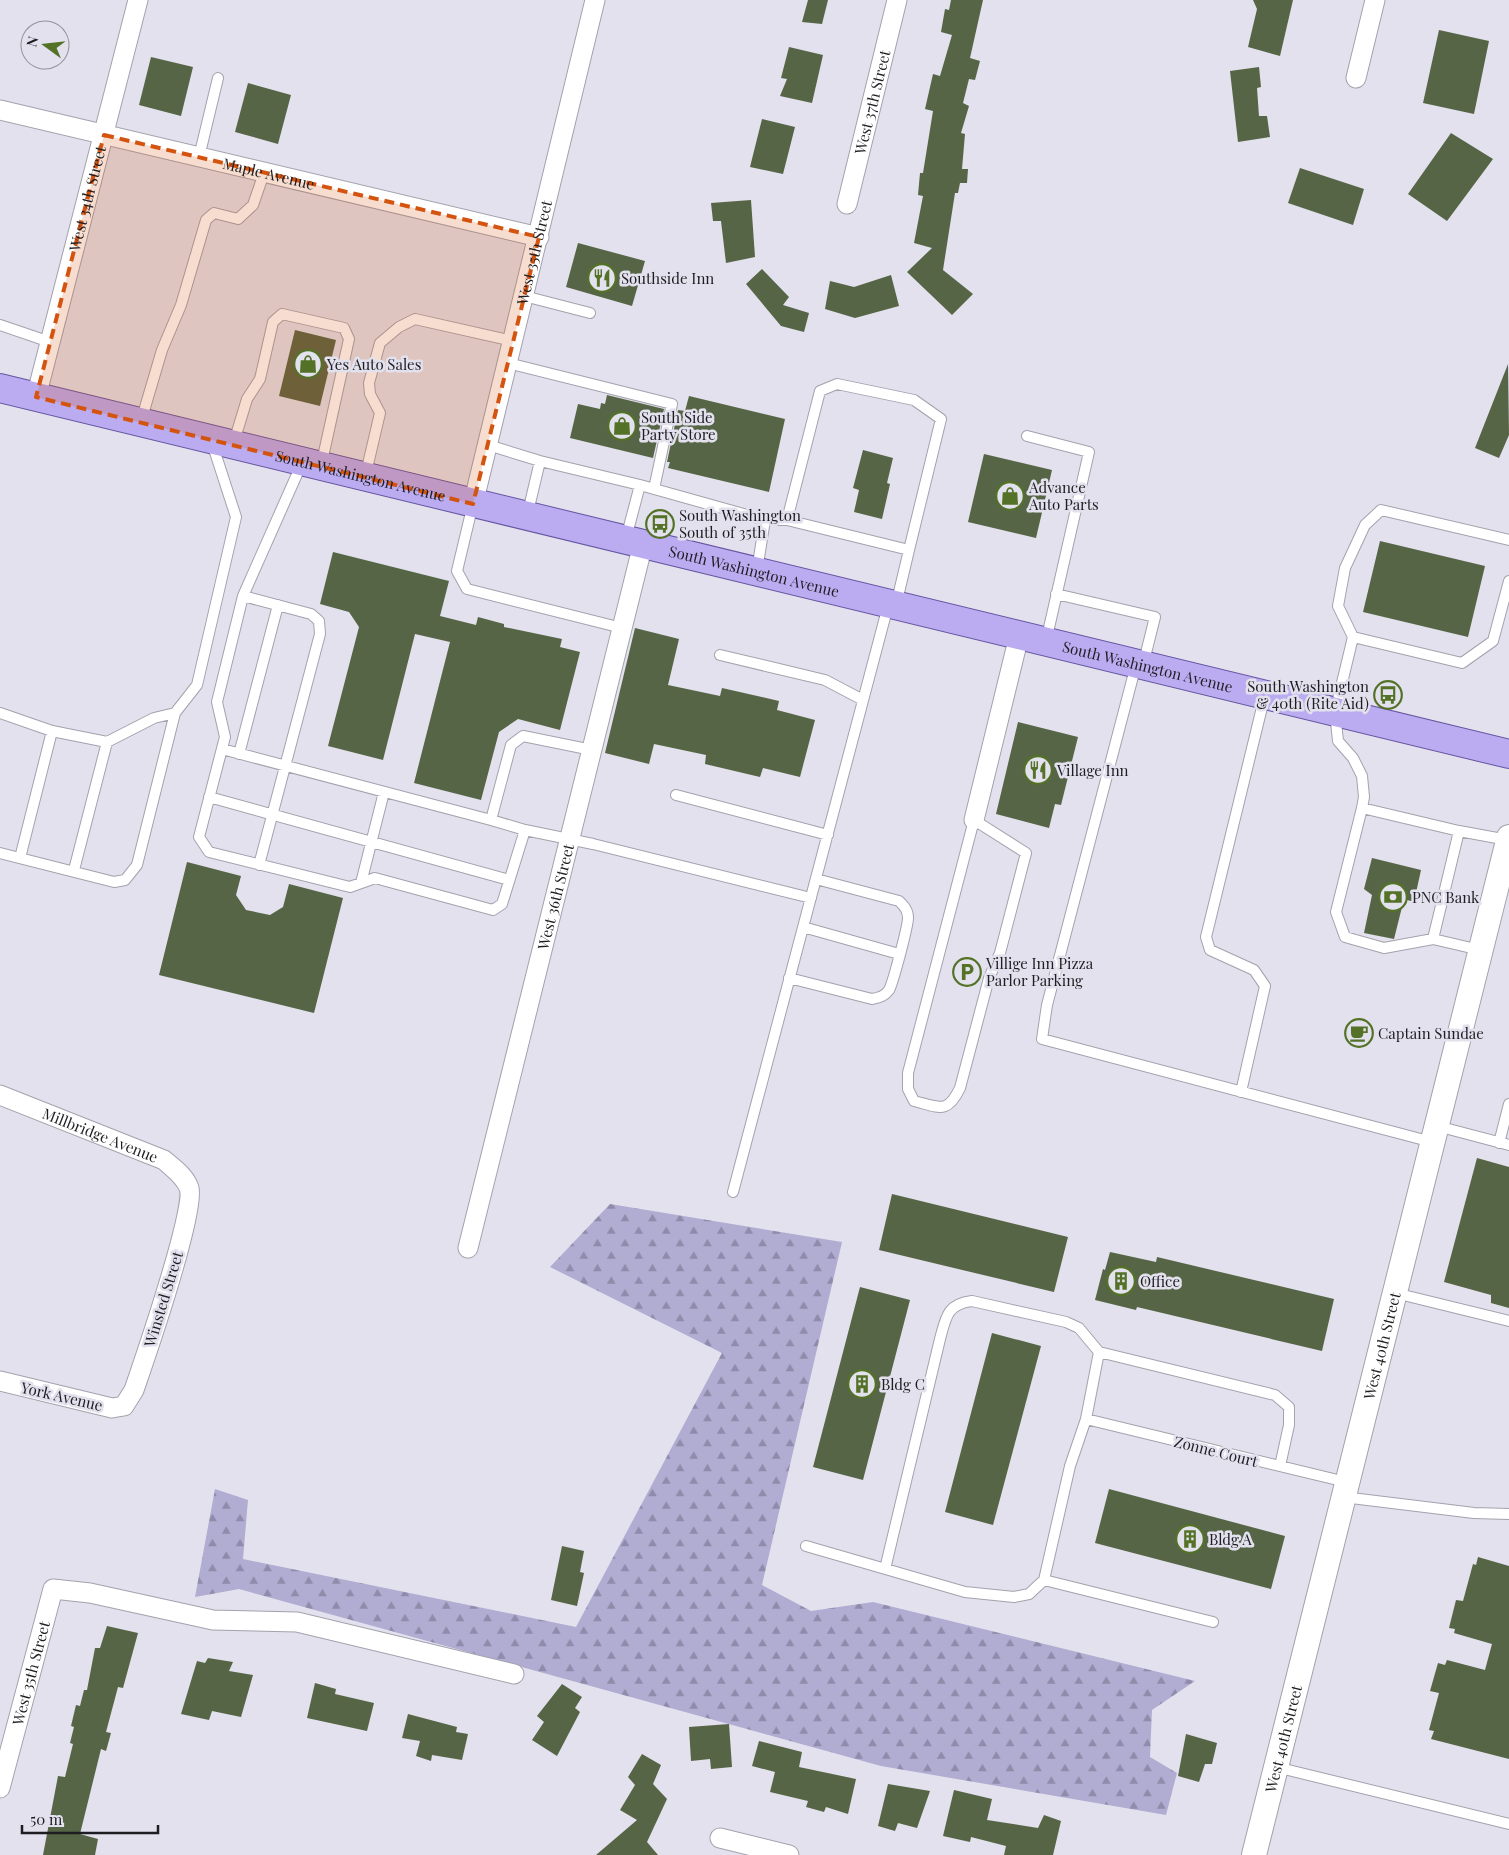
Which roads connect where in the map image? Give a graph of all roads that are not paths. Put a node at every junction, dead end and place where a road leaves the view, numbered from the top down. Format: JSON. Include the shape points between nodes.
{"nodes":[{"id":1,"x":138,"y":0,"type":"edge"},
{"id":2,"x":595,"y":0,"type":"edge"},
{"id":3,"x":897,"y":0,"type":"edge"},
{"id":4,"x":1375,"y":0,"type":"edge"},
{"id":5,"x":218,"y":78,"type":"dead end"},
{"id":6,"x":1356,"y":78,"type":"dead end"},
{"id":7,"x":0,"y":110,"type":"edge"},
{"id":8,"x":104,"y":135,"type":"junction"},
{"id":9,"x":198,"y":157,"type":"junction"},
{"id":10,"x":264,"y":172,"type":"junction"},
{"id":11,"x":847,"y":204,"type":"dead end"},
{"id":12,"x":539,"y":237,"type":"junction"},
{"id":13,"x":524,"y":296,"type":"junction"},
{"id":14,"x":590,"y":313,"type":"dead end"},
{"id":15,"x":0,"y":325,"type":"edge"},
{"id":16,"x":513,"y":341,"type":"junction"},
{"id":17,"x":50,"y":342,"type":"junction"},
{"id":18,"x":508,"y":364,"type":"junction"},
{"id":19,"x":0,"y":388,"type":"edge"},
{"id":20,"x":36,"y":397,"type":"junction"},
{"id":21,"x":141,"y":422,"type":"junction"},
{"id":22,"x":1027,"y":436,"type":"dead end"},
{"id":23,"x":222,"y":443,"type":"junction"},
{"id":24,"x":488,"y":445,"type":"junction"},
{"id":25,"x":540,"y":461,"type":"junction"},
{"id":26,"x":312,"y":465,"type":"junction"},
{"id":27,"x":365,"y":478,"type":"junction"},
{"id":28,"x":640,"y":485,"type":"junction"},
{"id":29,"x":654,"y":489,"type":"junction"},
{"id":30,"x":473,"y":504,"type":"junction"},
{"id":31,"x":526,"y":517,"type":"junction"},
{"id":32,"x":765,"y":520,"type":"junction"},
{"id":33,"x":786,"y":520,"type":"junction"},
{"id":34,"x":1509,"y":540,"type":"edge"},
{"id":35,"x":634,"y":542,"type":"junction"},
{"id":36,"x":909,"y":550,"type":"junction"},
{"id":37,"x":757,"y":572,"type":"junction"},
{"id":38,"x":1509,"y":581,"type":"edge"},
{"id":39,"x":1056,"y":594,"type":"junction"},
{"id":40,"x":243,"y":596,"type":"junction"},
{"id":41,"x":278,"y":605,"type":"junction"},
{"id":42,"x":892,"y":606,"type":"junction"},
{"id":43,"x":622,"y":628,"type":"junction"},
{"id":44,"x":1019,"y":636,"type":"junction"},
{"id":45,"x":1353,"y":637,"type":"junction"},
{"id":46,"x":1046,"y":642,"type":"junction"},
{"id":47,"x":720,"y":655,"type":"dead end"},
{"id":48,"x":1140,"y":665,"type":"junction"},
{"id":49,"x":1265,"y":695,"type":"junction"},
{"id":50,"x":863,"y":700,"type":"junction"},
{"id":51,"x":1335,"y":712,"type":"junction"},
{"id":52,"x":0,"y":713,"type":"edge"},
{"id":53,"x":175,"y":713,"type":"junction"},
{"id":54,"x":52,"y":731,"type":"junction"},
{"id":55,"x":107,"y":742,"type":"junction"},
{"id":56,"x":222,"y":749,"type":"junction"},
{"id":57,"x":592,"y":750,"type":"junction"},
{"id":58,"x":239,"y":754,"type":"junction"},
{"id":59,"x":1509,"y":754,"type":"edge"},
{"id":60,"x":285,"y":766,"type":"junction"},
{"id":61,"x":384,"y":792,"type":"junction"},
{"id":62,"x":676,"y":794,"type":"dead end"},
{"id":63,"x":209,"y":798,"type":"junction"},
{"id":64,"x":1362,"y":808,"type":"junction"},
{"id":65,"x":272,"y":814,"type":"junction"},
{"id":66,"x":490,"y":820,"type":"junction"},
{"id":67,"x":974,"y":820,"type":"junction"},
{"id":68,"x":525,"y":830,"type":"junction"},
{"id":69,"x":1459,"y":831,"type":"junction"},
{"id":70,"x":828,"y":835,"type":"junction"},
{"id":71,"x":569,"y":839,"type":"junction"},
{"id":72,"x":1509,"y":839,"type":"edge"},
{"id":73,"x":371,"y":842,"type":"junction"},
{"id":74,"x":0,"y":853,"type":"edge"},
{"id":75,"x":20,"y":858,"type":"junction"},
{"id":76,"x":259,"y":864,"type":"junction"},
{"id":77,"x":74,"y":870,"type":"junction"},
{"id":78,"x":816,"y":879,"type":"junction"},
{"id":79,"x":509,"y":880,"type":"junction"},
{"id":80,"x":360,"y":883,"type":"junction"},
{"id":81,"x":811,"y":898,"type":"junction"},
{"id":82,"x":803,"y":927,"type":"junction"},
{"id":83,"x":1433,"y":939,"type":"junction"},
{"id":84,"x":1480,"y":950,"type":"junction"},
{"id":85,"x":899,"y":954,"type":"junction"},
{"id":86,"x":789,"y":978,"type":"junction"},
{"id":87,"x":1241,"y":1092,"type":"junction"},
{"id":88,"x":0,"y":1095,"type":"edge"},
{"id":89,"x":1509,"y":1104,"type":"edge"},
{"id":90,"x":1434,"y":1134,"type":"junction"},
{"id":91,"x":1504,"y":1144,"type":"edge"},
{"id":92,"x":190,"y":1189,"type":"joint"},
{"id":93,"x":732,"y":1192,"type":"dead end"},
{"id":94,"x":468,"y":1248,"type":"dead end"},
{"id":95,"x":1394,"y":1292,"type":"junction"},
{"id":96,"x":1509,"y":1321,"type":"edge"},
{"id":97,"x":1099,"y":1352,"type":"junction"},
{"id":98,"x":0,"y":1381,"type":"edge"},
{"id":99,"x":124,"y":1406,"type":"joint"},
{"id":100,"x":1086,"y":1419,"type":"junction"},
{"id":101,"x":1280,"y":1466,"type":"junction"},
{"id":102,"x":1344,"y":1489,"type":"junction"},
{"id":103,"x":1509,"y":1514,"type":"edge"},
{"id":104,"x":806,"y":1546,"type":"dead end"},
{"id":105,"x":885,"y":1569,"type":"junction"},
{"id":106,"x":1044,"y":1580,"type":"junction"},
{"id":107,"x":1213,"y":1622,"type":"dead end"},
{"id":108,"x":514,"y":1674,"type":"dead end"},
{"id":109,"x":1275,"y":1766,"type":"junction"},
{"id":110,"x":0,"y":1788,"type":"edge"},
{"id":111,"x":1509,"y":1824,"type":"edge"},
{"id":112,"x":720,"y":1838,"type":"dead end"},
{"id":113,"x":789,"y":1855,"type":"edge"},
{"id":114,"x":1254,"y":1855,"type":"edge"}],
"edges":[{"from":1,"to":8,"type":"street","name":"West 34th Street"},
{"from":2,"to":12,"type":"street","name":"West 35th Street"},
{"from":3,"to":11,"type":"street","name":"West 37th Street"},
{"from":4,"to":6,"type":"street"},
{"from":5,"to":9,"type":"lane"},
{"from":7,"to":8,"type":"street","name":"Maple Avenue"},
{"from":8,"to":9,"type":"street","name":"Maple Avenue"},
{"from":8,"to":17,"type":"street","name":"West 34th Street"},
{"from":9,"to":10,"type":"street","name":"Maple Avenue"},
{"from":10,"to":12,"type":"street","name":"Maple Avenue"},
{"from":10,"to":21,"type":"lane","via":[[253,205],[238,219],[214,213],[206,220]]},
{"from":12,"to":13,"type":"street","name":"West 35th Street"},
{"from":13,"to":14,"type":"lane"},
{"from":13,"to":16,"type":"street","name":"West 35th Street"},
{"from":15,"to":17,"type":"lane"},
{"from":16,"to":18,"type":"street","name":"West 35th Street"},
{"from":16,"to":27,"type":"lane","via":[[415,319],[399,326],[380,343],[369,383],[370,394],[380,413]]},
{"from":17,"to":20,"type":"street","name":"West 34th Street"},
{"from":18,"to":24,"type":"street","name":"West 35th Street"},
{"from":18,"to":29,"type":"lane","via":[[672,404]]},
{"from":19,"to":20,"type":"main road","name":"South Washington Avenue"},
{"from":20,"to":21,"type":"main road","name":"South Washington Avenue"},
{"from":21,"to":23,"type":"main road","name":"South Washington Avenue"},
{"from":22,"to":39,"type":"lane","via":[[1089,452]]},
{"from":23,"to":26,"type":"main road","name":"South Washington Avenue"},
{"from":23,"to":26,"type":"lane","via":[[260,379],[274,322],[282,314],[344,328],[349,339]]},
{"from":23,"to":53,"type":"lane","via":[[236,517],[197,685]]},
{"from":24,"to":25,"type":"lane"},
{"from":24,"to":30,"type":"street","name":"West 35th Street"},
{"from":25,"to":28,"type":"lane"},
{"from":25,"to":31,"type":"lane"},
{"from":26,"to":27,"type":"main road","name":"South Washington Avenue"},
{"from":26,"to":40,"type":"lane"},
{"from":27,"to":30,"type":"main road","name":"South Washington Avenue"},
{"from":28,"to":29,"type":"lane"},
{"from":28,"to":35,"type":"lane"},
{"from":29,"to":32,"type":"lane"},
{"from":30,"to":31,"type":"main road","name":"South Washington Avenue"},
{"from":30,"to":43,"type":"lane","via":[[458,571],[467,589]]},
{"from":31,"to":35,"type":"main road","name":"South Washington Avenue"},
{"from":32,"to":33,"type":"lane"},
{"from":32,"to":37,"type":"lane"},
{"from":33,"to":36,"type":"lane"},
{"from":33,"to":36,"type":"lane","via":[[820,391],[837,384],[914,400],[941,419]]},
{"from":34,"to":45,"type":"lane","via":[[1381,510],[1365,525],[1345,568],[1338,606]]},
{"from":35,"to":37,"type":"main road","name":"South Washington Avenue"},
{"from":35,"to":43,"type":"street","name":"West 36th Street"},
{"from":36,"to":42,"type":"lane"},
{"from":37,"to":42,"type":"main road","name":"South Washington Avenue"},
{"from":38,"to":45,"type":"lane","via":[[1493,641],[1462,663]]},
{"from":39,"to":46,"type":"lane"},
{"from":39,"to":48,"type":"lane","via":[[1155,617]]},
{"from":40,"to":41,"type":"lane"},
{"from":40,"to":56,"type":"lane","via":[[217,702],[225,738]]},
{"from":41,"to":58,"type":"lane"},
{"from":41,"to":60,"type":"lane","via":[[311,614],[319,621],[320,634]]},
{"from":42,"to":44,"type":"main road","name":"South Washington Avenue"},
{"from":42,"to":50,"type":"lane"},
{"from":43,"to":57,"type":"street","name":"West 36th Street"},
{"from":44,"to":46,"type":"main road","name":"South Washington Avenue"},
{"from":44,"to":67,"type":"street"},
{"from":45,"to":51,"type":"lane"},
{"from":46,"to":48,"type":"main road","name":"South Washington Avenue"},
{"from":47,"to":50,"type":"lane","via":[[825,680]]},
{"from":48,"to":49,"type":"main road","name":"South Washington Avenue"},
{"from":48,"to":87,"type":"lane","via":[[1047,1004],[1042,1039]]},
{"from":49,"to":51,"type":"main road","name":"South Washington Avenue"},
{"from":49,"to":87,"type":"lane","via":[[1206,936],[1210,950],[1254,970],[1265,986]]},
{"from":50,"to":70,"type":"lane"},
{"from":51,"to":59,"type":"main road","name":"South Washington Avenue"},
{"from":51,"to":64,"type":"lane","via":[[1338,741],[1353,758],[1362,776]]},
{"from":52,"to":54,"type":"lane"},
{"from":53,"to":55,"type":"lane","via":[[154,718]]},
{"from":53,"to":77,"type":"lane","via":[[137,865],[132,874],[125,880],[114,882]]},
{"from":54,"to":55,"type":"lane"},
{"from":54,"to":75,"type":"lane"},
{"from":55,"to":77,"type":"lane"},
{"from":56,"to":58,"type":"lane"},
{"from":56,"to":63,"type":"lane"},
{"from":57,"to":66,"type":"lane","via":[[523,736],[511,745]]},
{"from":57,"to":71,"type":"street","name":"West 36th Street"},
{"from":58,"to":60,"type":"lane"},
{"from":60,"to":61,"type":"lane"},
{"from":60,"to":65,"type":"lane"},
{"from":61,"to":66,"type":"lane"},
{"from":61,"to":73,"type":"lane"},
{"from":62,"to":70,"type":"lane"},
{"from":63,"to":65,"type":"lane"},
{"from":63,"to":76,"type":"lane","via":[[198,837],[209,852]]},
{"from":64,"to":69,"type":"lane"},
{"from":64,"to":83,"type":"lane","via":[[1336,912],[1345,937],[1384,948]]},
{"from":65,"to":73,"type":"lane"},
{"from":65,"to":76,"type":"lane"},
{"from":66,"to":68,"type":"lane"},
{"from":67,"to":67,"type":"lane","via":[[908,1072],[908,1089],[914,1101],[941,1108],[953,1103],[960,1088],[1026,853]]},
{"from":68,"to":71,"type":"lane"},
{"from":68,"to":79,"type":"lane"},
{"from":69,"to":72,"type":"lane"},
{"from":69,"to":83,"type":"lane"},
{"from":70,"to":78,"type":"lane"},
{"from":71,"to":81,"type":"lane"},
{"from":71,"to":94,"type":"street","name":"West 36th Street"},
{"from":72,"to":84,"type":"street","name":"West 40th Street"},
{"from":73,"to":79,"type":"lane"},
{"from":73,"to":80,"type":"lane"},
{"from":74,"to":75,"type":"lane"},
{"from":75,"to":77,"type":"lane"},
{"from":76,"to":80,"type":"lane","via":[[350,887]]},
{"from":78,"to":81,"type":"lane"},
{"from":78,"to":85,"type":"lane","via":[[899,901],[906,908],[908,918]]},
{"from":79,"to":80,"type":"lane","via":[[502,904],[493,910],[375,878]]},
{"from":81,"to":82,"type":"lane"},
{"from":82,"to":85,"type":"lane"},
{"from":82,"to":86,"type":"lane"},
{"from":83,"to":84,"type":"lane"},
{"from":84,"to":90,"type":"street","name":"West 40th Street"},
{"from":85,"to":86,"type":"lane","via":[[889,990],[882,997],[872,999]]},
{"from":86,"to":93,"type":"lane"},
{"from":87,"to":90,"type":"lane"},
{"from":88,"to":92,"type":"street","name":"Millbridge Avenue","via":[[164,1160],[180,1174]]},
{"from":89,"to":91,"type":"lane"},
{"from":90,"to":91,"type":"lane"},
{"from":90,"to":95,"type":"street","name":"West 40th Street"},
{"from":92,"to":99,"type":"street","name":"Winsted Street","via":[[188,1220],[134,1390]]},
{"from":95,"to":96,"type":"lane"},
{"from":95,"to":102,"type":"street","name":"West 40th Street"},
{"from":97,"to":100,"type":"lane"},
{"from":97,"to":101,"type":"lane","via":[[1275,1396],[1289,1407],[1289,1425]]},
{"from":97,"to":105,"type":"lane","via":[[1079,1328],[1066,1322],[972,1301],[958,1303],[950,1310],[940,1339]]},
{"from":98,"to":99,"type":"street","name":"York Avenue","via":[[112,1408]]},
{"from":100,"to":101,"type":"lane","name":"Zonne Court"},
{"from":100,"to":106,"type":"lane","via":[[1070,1466]]},
{"from":101,"to":102,"type":"lane","name":"Zonne Court"},
{"from":102,"to":103,"type":"lane","name":"Zonne Court","via":[[1474,1513]]},
{"from":102,"to":109,"type":"street","name":"West 40th Street"},
{"from":104,"to":105,"type":"lane"},
{"from":105,"to":106,"type":"lane","via":[[965,1592],[1014,1597],[1029,1594]]},
{"from":106,"to":107,"type":"lane"},
{"from":108,"to":110,"type":"street","name":"West 35th Street","via":[[297,1622],[213,1620],[53,1588]]},
{"from":109,"to":111,"type":"lane"},
{"from":109,"to":114,"type":"street","name":"West 40th Street"},
{"from":112,"to":113,"type":"street"}]}
